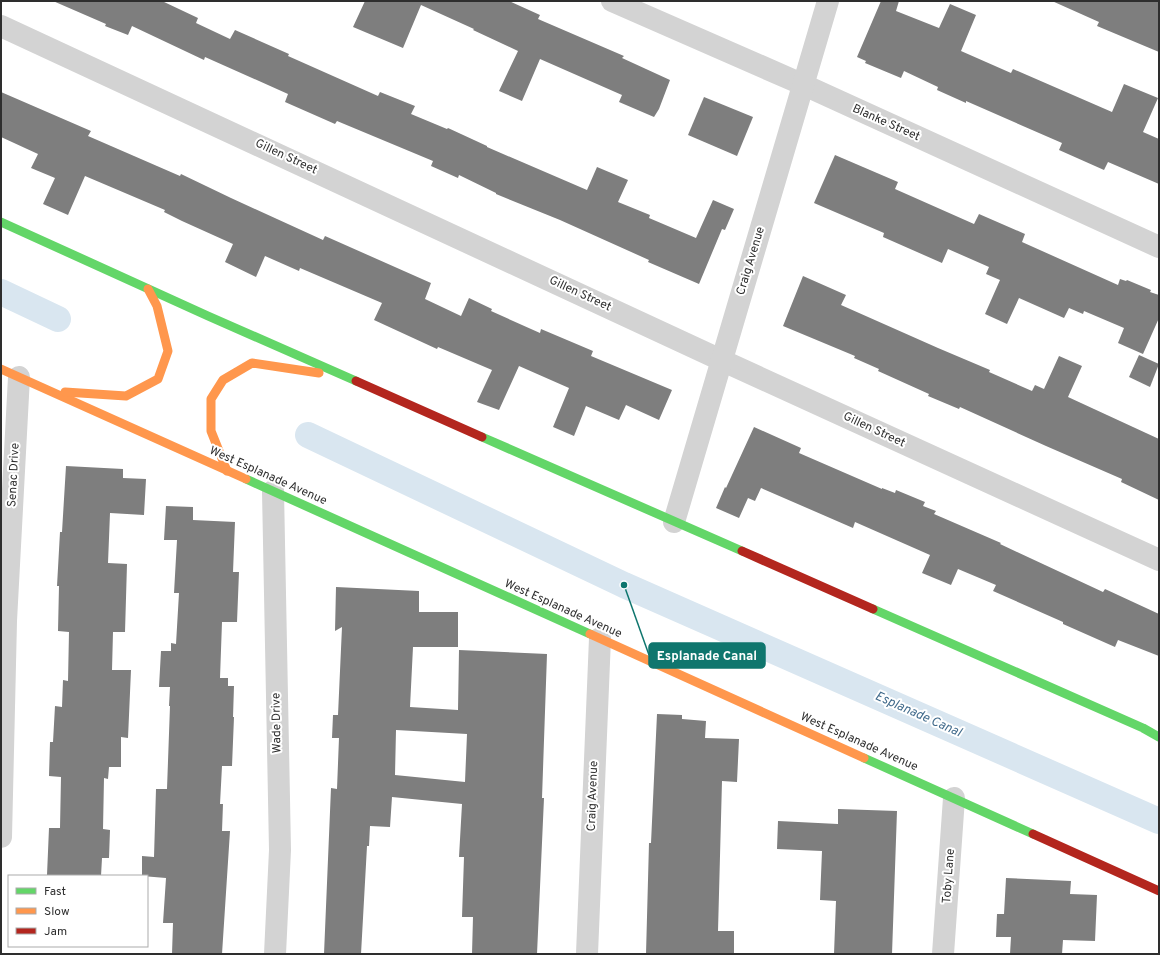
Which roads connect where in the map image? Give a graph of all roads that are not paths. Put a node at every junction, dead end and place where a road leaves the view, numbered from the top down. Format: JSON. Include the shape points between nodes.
{"nodes":[{"id":1,"x":612,"y":1,"type":"edge"},
{"id":2,"x":828,"y":1,"type":"edge"},
{"id":3,"x":1,"y":26,"type":"edge"},
{"id":4,"x":804,"y":85,"type":"junction"},
{"id":5,"x":1,"y":222,"type":"edge"},
{"id":6,"x":1159,"y":247,"type":"edge"},
{"id":7,"x":148,"y":289,"type":"junction"},
{"id":8,"x":722,"y":360,"type":"junction"},
{"id":9,"x":10,"y":373,"type":"edge"},
{"id":10,"x":345,"y":376,"type":"junction"},
{"id":11,"x":52,"y":392,"type":"junction"},
{"id":12,"x":227,"y":471,"type":"junction"},
{"id":13,"x":273,"y":491,"type":"junction"},
{"id":14,"x":674,"y":522,"type":"junction"},
{"id":15,"x":1159,"y":560,"type":"edge"},
{"id":16,"x":600,"y":638,"type":"junction"},
{"id":17,"x":1159,"y":737,"type":"edge"},
{"id":18,"x":954,"y":798,"type":"junction"},
{"id":19,"x":1,"y":837,"type":"edge"},
{"id":20,"x":1159,"y":891,"type":"edge"},
{"id":21,"x":275,"y":954,"type":"edge"},
{"id":22,"x":587,"y":954,"type":"edge"},
{"id":23,"x":943,"y":954,"type":"edge"}],
"edges":[{"from":1,"to":4,"type":"street","name":"Blanke Street"},
{"from":2,"to":4,"type":"street","name":"Craig Avenue"},
{"from":3,"to":8,"type":"street","name":"Gillen Street"},
{"from":4,"to":6,"type":"street","name":"Blanke Street"},
{"from":4,"to":8,"type":"street","name":"Craig Avenue"},
{"from":5,"to":7,"type":"main road"},
{"from":7,"to":10,"type":"main road"},
{"from":7,"to":11,"type":"main road","via":[[157,306],[168,351],[158,379],[126,396]]},
{"from":8,"to":14,"type":"street","name":"Craig Avenue"},
{"from":8,"to":15,"type":"street","name":"Gillen Street"},
{"from":9,"to":11,"type":"main road","name":"West Esplanade Avenue"},
{"from":9,"to":19,"type":"street","name":"Senac Drive"},
{"from":10,"to":12,"type":"main road","via":[[252,363],[223,380],[211,399],[211,431]]},
{"from":10,"to":14,"type":"main road"},
{"from":11,"to":12,"type":"main road","name":"West Esplanade Avenue"},
{"from":12,"to":13,"type":"main road","name":"West Esplanade Avenue"},
{"from":13,"to":16,"type":"main road","name":"West Esplanade Avenue"},
{"from":13,"to":21,"type":"street","name":"Wade Drive","via":[[280,850]]},
{"from":14,"to":17,"type":"main road"},
{"from":16,"to":18,"type":"main road","name":"West Esplanade Avenue"},
{"from":16,"to":22,"type":"street","name":"Craig Avenue"},
{"from":18,"to":20,"type":"main road","name":"West Esplanade Avenue"},
{"from":18,"to":23,"type":"street","name":"Toby Lane"}]}
